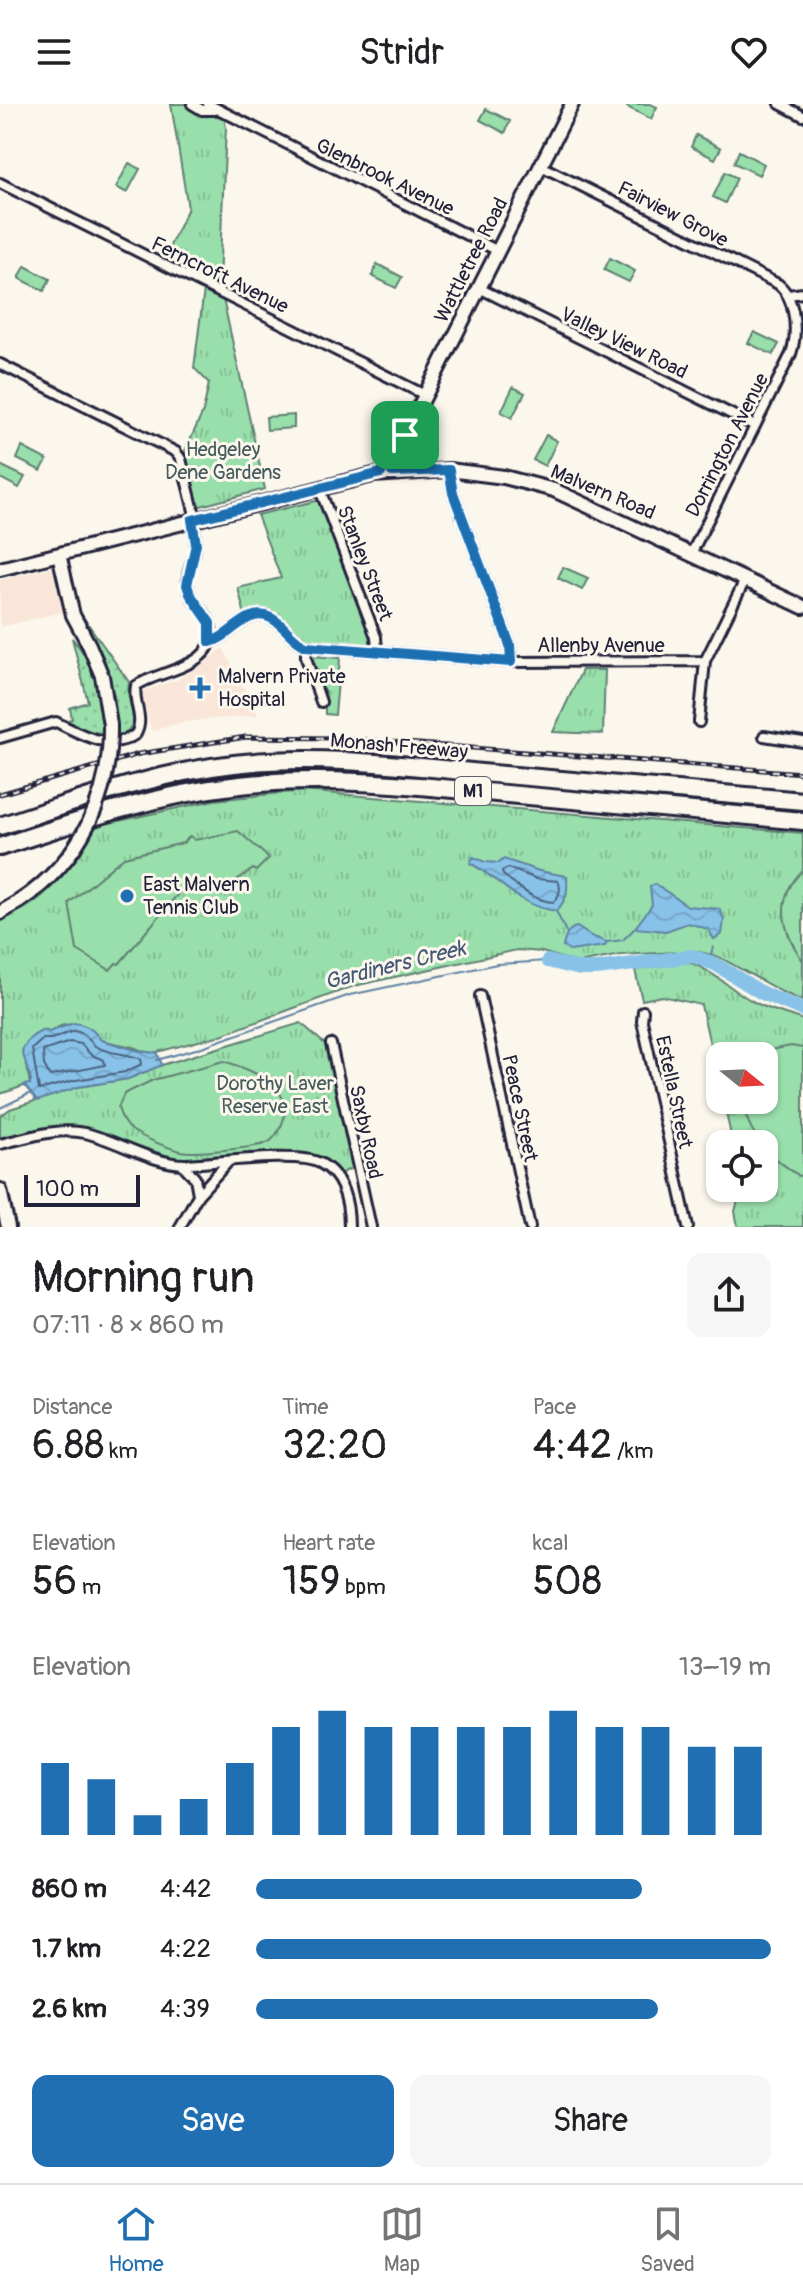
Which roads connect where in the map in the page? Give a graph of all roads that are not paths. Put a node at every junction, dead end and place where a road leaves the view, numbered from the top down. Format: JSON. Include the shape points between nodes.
{"nodes":[{"id":1,"x":192,"y":104,"type":"edge"},
{"id":2,"x":780,"y":104,"type":"edge"},
{"id":3,"x":570,"y":105,"type":"edge"},
{"id":4,"x":212,"y":107,"type":"edge"},
{"id":5,"x":803,"y":116,"type":"edge"},
{"id":6,"x":541,"y":166,"type":"junction"},
{"id":7,"x":0,"y":183,"type":"edge"},
{"id":8,"x":498,"y":251,"type":"junction"},
{"id":9,"x":479,"y":288,"type":"junction"},
{"id":10,"x":803,"y":293,"type":"edge"},
{"id":11,"x":790,"y":300,"type":"junction"},
{"id":12,"x":803,"y":301,"type":"edge"},
{"id":13,"x":0,"y":364,"type":"edge"},
{"id":14,"x":425,"y":395,"type":"junction"},
{"id":15,"x":755,"y":426,"type":"junction"},
{"id":16,"x":449,"y":470,"type":"junction"},
{"id":17,"x":387,"y":473,"type":"junction"},
{"id":18,"x":319,"y":487,"type":"junction"},
{"id":19,"x":194,"y":519,"type":"junction"},
{"id":20,"x":59,"y":554,"type":"junction"},
{"id":21,"x":691,"y":554,"type":"junction"},
{"id":22,"x":0,"y":569,"type":"edge"},
{"id":23,"x":745,"y":580,"type":"junction"},
{"id":24,"x":803,"y":607,"type":"edge"},
{"id":25,"x":211,"y":629,"type":"junction"},
{"id":26,"x":223,"y":636,"type":"junction"},
{"id":27,"x":210,"y":642,"type":"junction"},
{"id":28,"x":306,"y":646,"type":"junction"},
{"id":29,"x":377,"y":651,"type":"junction"},
{"id":30,"x":705,"y":661,"type":"junction"},
{"id":31,"x":511,"y":662,"type":"junction"},
{"id":32,"x":321,"y":702,"type":"dead end"},
{"id":33,"x":699,"y":722,"type":"dead end"},
{"id":34,"x":764,"y":736,"type":"dead end"},
{"id":35,"x":0,"y":738,"type":"edge"},
{"id":36,"x":803,"y":742,"type":"edge"},
{"id":37,"x":803,"y":801,"type":"edge"},
{"id":38,"x":803,"y":821,"type":"edge"},
{"id":39,"x":0,"y":826,"type":"edge"},
{"id":40,"x":0,"y":847,"type":"edge"},
{"id":41,"x":0,"y":913,"type":"edge"},
{"id":42,"x":480,"y":996,"type":"dead end"},
{"id":43,"x":643,"y":1011,"type":"dead end"},
{"id":44,"x":331,"y":1044,"type":"dead end"},
{"id":45,"x":0,"y":1144,"type":"edge"},
{"id":46,"x":229,"y":1162,"type":"junction"},
{"id":47,"x":182,"y":1164,"type":"junction"},
{"id":48,"x":0,"y":1190,"type":"edge"},
{"id":49,"x":198,"y":1195,"type":"junction"},
{"id":50,"x":8,"y":1227,"type":"edge"},
{"id":51,"x":180,"y":1227,"type":"edge"},
{"id":52,"x":349,"y":1227,"type":"edge"},
{"id":53,"x":371,"y":1227,"type":"edge"},
{"id":54,"x":530,"y":1227,"type":"edge"},
{"id":55,"x":688,"y":1227,"type":"edge"}],
"edges":[{"from":1,"to":4,"type":"street","name":"Glenbrook Avenue","via":[[202,110]]},
{"from":2,"to":5,"type":"street"},
{"from":3,"to":6,"type":"main road","name":"Wattletree Road"},
{"from":4,"to":8,"type":"street","name":"Glenbrook Avenue"},
{"from":6,"to":8,"type":"main road","name":"Wattletree Road"},
{"from":6,"to":11,"type":"street","name":"Fairview Grove","via":[[778,284]]},
{"from":7,"to":14,"type":"street","name":"Ferncroft Avenue"},
{"from":8,"to":9,"type":"main road","name":"Wattletree Road"},
{"from":9,"to":14,"type":"main road","name":"Wattletree Road"},
{"from":9,"to":15,"type":"street","name":"Valley View Road"},
{"from":10,"to":11,"type":"street"},
{"from":11,"to":12,"type":"street"},
{"from":11,"to":15,"type":"street","name":"Dorrington Avenue","via":[[794,346]]},
{"from":13,"to":19,"type":"street","via":[[176,452]]},
{"from":14,"to":17,"type":"main road","name":"Wattletree Road"},
{"from":15,"to":21,"type":"street","name":"Dorrington Avenue"},
{"from":16,"to":17,"type":"main road","name":"Malvern Road"},
{"from":16,"to":21,"type":"main road","name":"Malvern Road","via":[[554,490]]},
{"from":16,"to":31,"type":"street","via":[[510,645]]},
{"from":17,"to":18,"type":"main road","name":"Malvern Road"},
{"from":18,"to":19,"type":"main road","name":"Malvern Road"},
{"from":18,"to":29,"type":"street","name":"Stanley Street"},
{"from":19,"to":20,"type":"main road","name":"Malvern Road"},
{"from":19,"to":25,"type":"street","via":[[196,544],[188,588]]},
{"from":20,"to":22,"type":"main road","name":"Malvern Road"},
{"from":20,"to":41,"type":"main road","bridge":true,"via":[[73,615],[102,676],[110,725],[105,782],[90,821],[60,867]]},
{"from":21,"to":23,"type":"main road","name":"Malvern Road"},
{"from":23,"to":24,"type":"main road","name":"Malvern Road"},
{"from":23,"to":30,"type":"street"},
{"from":25,"to":26,"type":"street"},
{"from":25,"to":27,"type":"street"},
{"from":26,"to":27,"type":"street"},
{"from":26,"to":28,"type":"street","via":[[249,617],[261,615]]},
{"from":27,"to":35,"type":"street","via":[[187,665],[137,685],[140,724],[132,738],[94,740],[54,723]]},
{"from":28,"to":29,"type":"street","name":"Allenby Avenue"},
{"from":28,"to":32,"type":"street"},
{"from":29,"to":31,"type":"street","name":"Allenby Avenue"},
{"from":30,"to":31,"type":"street","name":"Allenby Avenue"},
{"from":30,"to":33,"type":"street"},
{"from":34,"to":36,"type":"street"},
{"from":37,"to":39,"type":"highway","name":"Monash Freeway","number":"M1","via":[[384,764],[281,760],[179,773]]},
{"from":38,"to":40,"type":"highway","name":"Monash Freeway","number":"M1","via":[[295,781],[181,794]]},
{"from":42,"to":54,"type":"street","name":"Peace Street"},
{"from":43,"to":55,"type":"street","name":"Estella Street"},
{"from":44,"to":53,"type":"street","name":"Saxby Road"},
{"from":45,"to":47,"type":"street","via":[[78,1132]]},
{"from":46,"to":47,"type":"street"},
{"from":46,"to":49,"type":"street"},
{"from":46,"to":52,"type":"street","via":[[319,1162],[341,1185]]},
{"from":47,"to":49,"type":"street","via":[[195,1178]]},
{"from":48,"to":50,"type":"main road"},
{"from":49,"to":51,"type":"street"}]}
